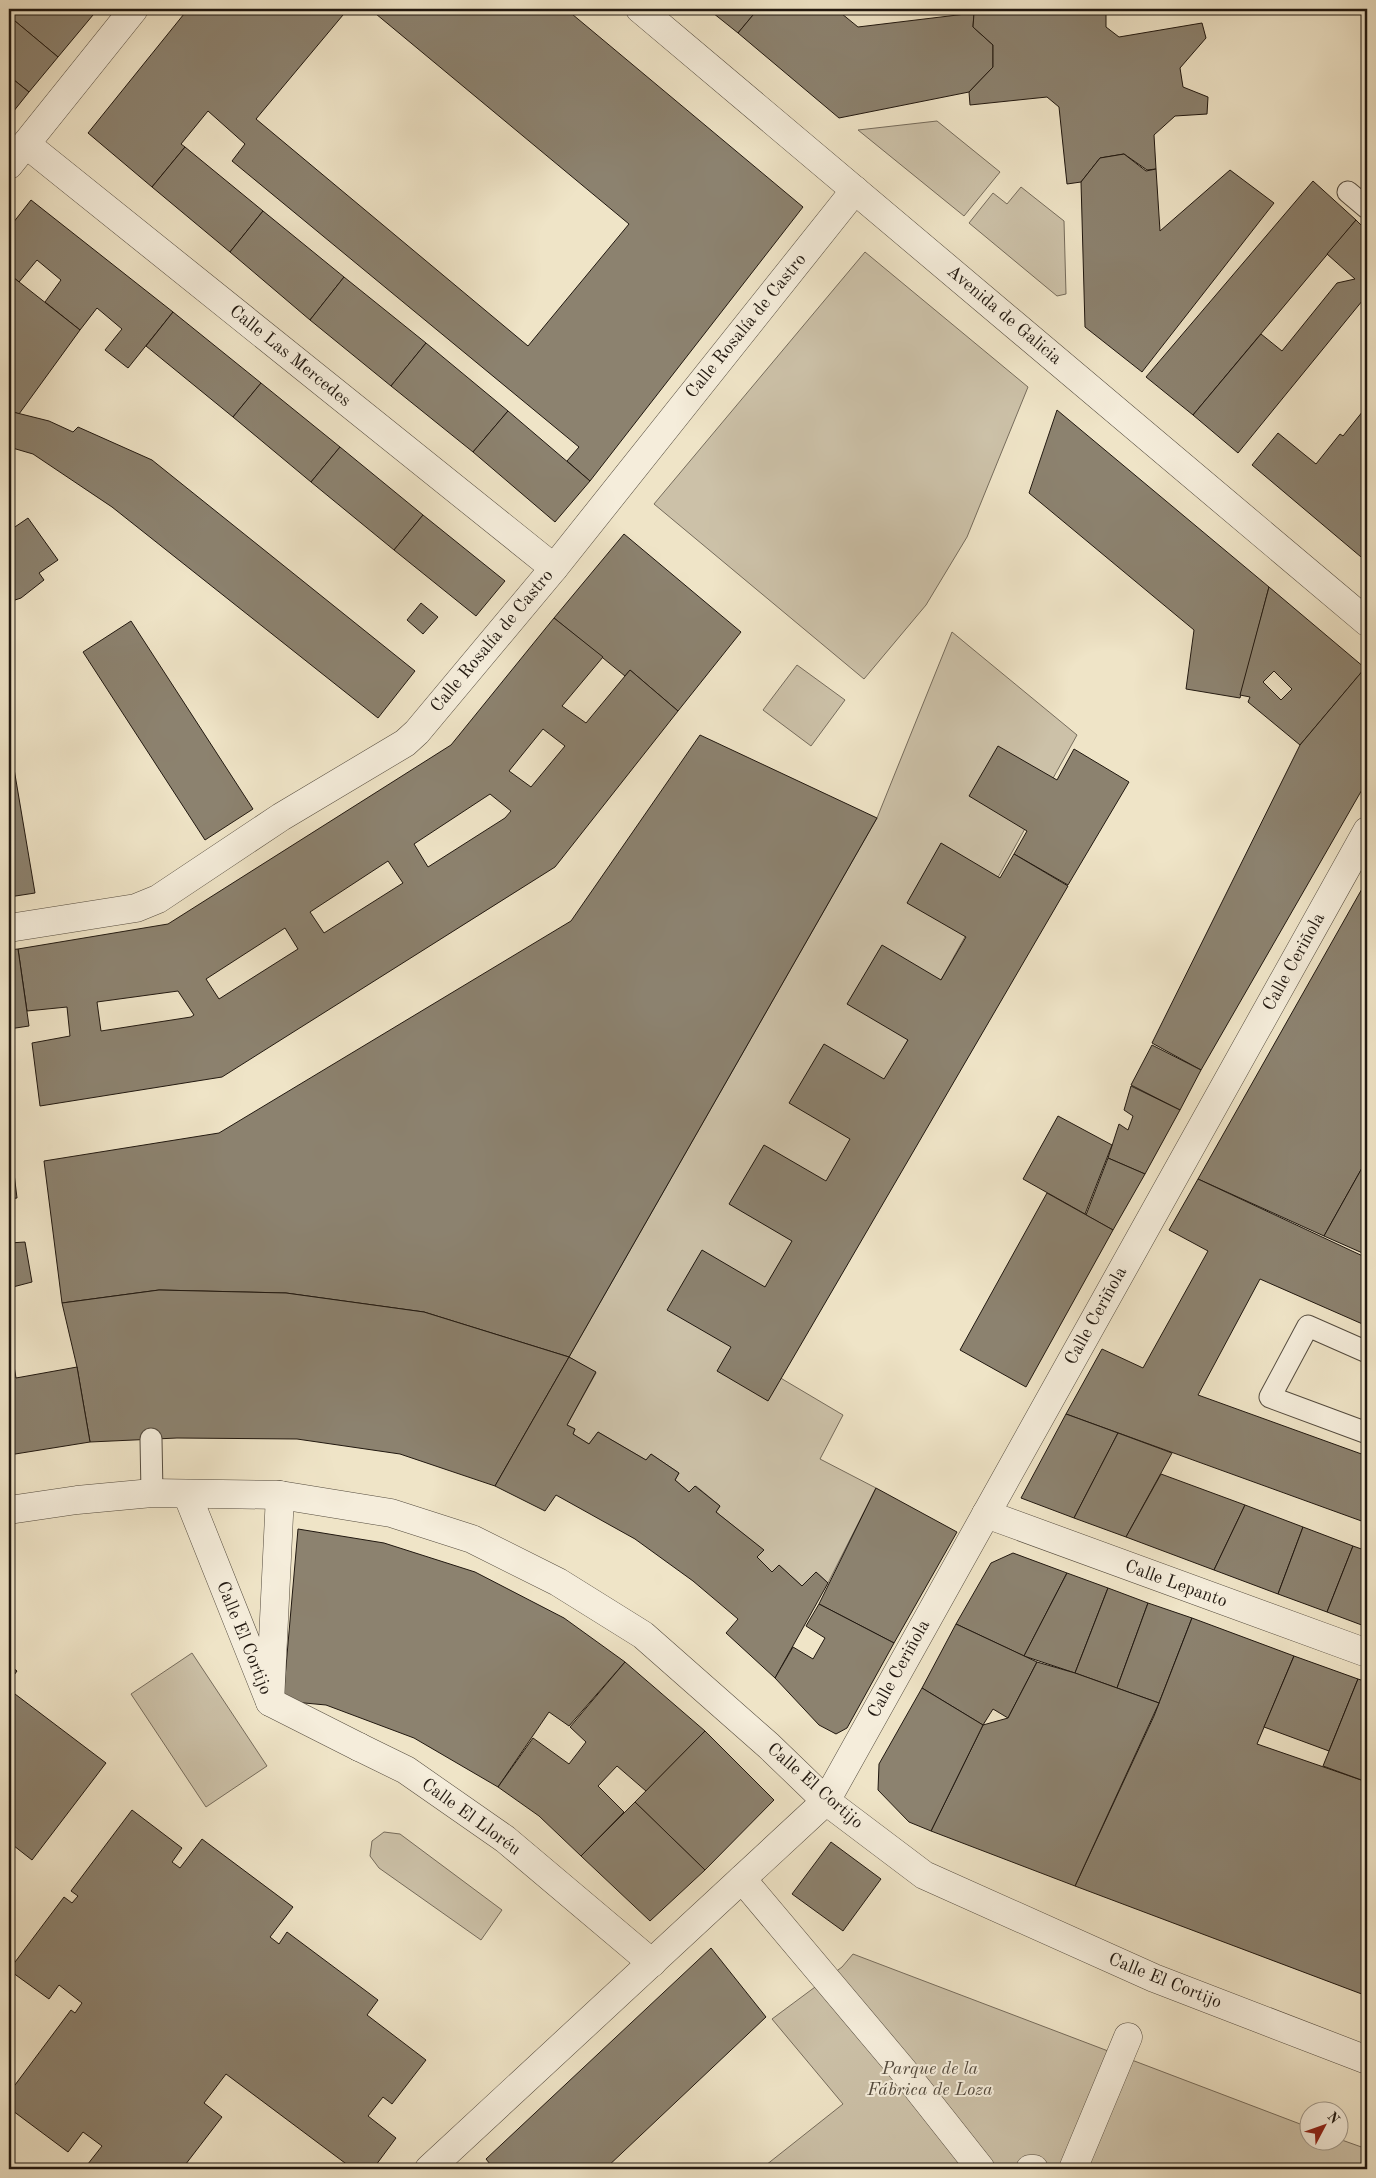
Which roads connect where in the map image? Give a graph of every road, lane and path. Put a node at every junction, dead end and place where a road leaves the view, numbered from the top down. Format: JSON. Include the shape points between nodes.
{"nodes":[{"id":1,"x":134,"y":9,"type":"edge"},
{"id":2,"x":640,"y":9,"type":"edge"},
{"id":3,"x":26,"y":144,"type":"junction"},
{"id":4,"x":9,"y":165,"type":"edge"},
{"id":5,"x":855,"y":190,"type":"junction"},
{"id":6,"x":1348,"y":192,"type":"dead end"},
{"id":7,"x":1367,"y":208,"type":"edge"},
{"id":8,"x":554,"y":568,"type":"junction"},
{"id":9,"x":1367,"y":622,"type":"edge"},
{"id":10,"x":1367,"y":831,"type":"edge"},
{"id":11,"x":9,"y":928,"type":"edge"},
{"id":12,"x":1367,"y":1352,"type":"edge"},
{"id":13,"x":1367,"y":1433,"type":"edge"},
{"id":14,"x":151,"y":1439,"type":"dead end"},
{"id":15,"x":152,"y":1493,"type":"junction"},
{"id":16,"x":188,"y":1494,"type":"junction"},
{"id":17,"x":280,"y":1495,"type":"junction"},
{"id":18,"x":9,"y":1510,"type":"edge"},
{"id":19,"x":986,"y":1514,"type":"junction"},
{"id":20,"x":1367,"y":1654,"type":"edge"},
{"id":21,"x":270,"y":1702,"type":"junction"},
{"id":22,"x":826,"y":1801,"type":"junction"},
{"id":23,"x":742,"y":1879,"type":"junction"},
{"id":24,"x":652,"y":1963,"type":"junction"},
{"id":25,"x":1128,"y":2037,"type":"dead end"},
{"id":26,"x":1367,"y":2060,"type":"edge"},
{"id":27,"x":442,"y":2165,"type":"edge"},
{"id":28,"x":981,"y":2169,"type":"edge"},
{"id":29,"x":1030,"y":2169,"type":"edge"},
{"id":30,"x":1034,"y":2169,"type":"edge"},
{"id":31,"x":1072,"y":2169,"type":"edge"}],
"edges":[{"from":1,"to":3,"type":"street"},
{"from":2,"to":5,"type":"street","name":"Avenida de Galicia"},
{"from":3,"to":4,"type":"street"},
{"from":3,"to":8,"type":"street","name":"Calle Las Mercedes"},
{"from":5,"to":8,"type":"street","name":"Calle Rosalía de Castro"},
{"from":5,"to":9,"type":"street","name":"Avenida de Galicia"},
{"from":6,"to":7,"type":"lane"},
{"from":8,"to":11,"type":"street","name":"Calle Rosalía de Castro","via":[[405,743],[281,817],[158,899],[136,908]]},
{"from":10,"to":19,"type":"street","name":"Calle Ceriñola"},
{"from":12,"to":13,"type":"lane","via":[[1308,1326],[1270,1398]]},
{"from":14,"to":15,"type":"lane"},
{"from":15,"to":16,"type":"street","name":"Calle El Cortijo"},
{"from":15,"to":18,"type":"street","name":"Calle El Cortijo"},
{"from":16,"to":17,"type":"street","name":"Calle El Cortijo"},
{"from":16,"to":21,"type":"street","name":"Calle El Cortijo"},
{"from":17,"to":21,"type":"street","name":"Calle El Cortijo"},
{"from":17,"to":22,"type":"street","name":"Calle El Cortijo","via":[[391,1513],[472,1539],[558,1582],[643,1635],[762,1739]]},
{"from":19,"to":20,"type":"street","name":"Calle Lepanto"},
{"from":19,"to":22,"type":"street","name":"Calle Ceriñola"},
{"from":21,"to":24,"type":"street","name":"Calle El Lloréu","via":[[406,1770],[505,1839]]},
{"from":22,"to":23,"type":"street"},
{"from":22,"to":26,"type":"street","name":"Calle El Cortijo","via":[[924,1875],[1154,1978]]},
{"from":23,"to":24,"type":"street"},
{"from":23,"to":28,"type":"street","via":[[896,2061]]},
{"from":24,"to":27,"type":"street"},
{"from":25,"to":31,"type":"street"},
{"from":29,"to":30,"type":"street"}]}
